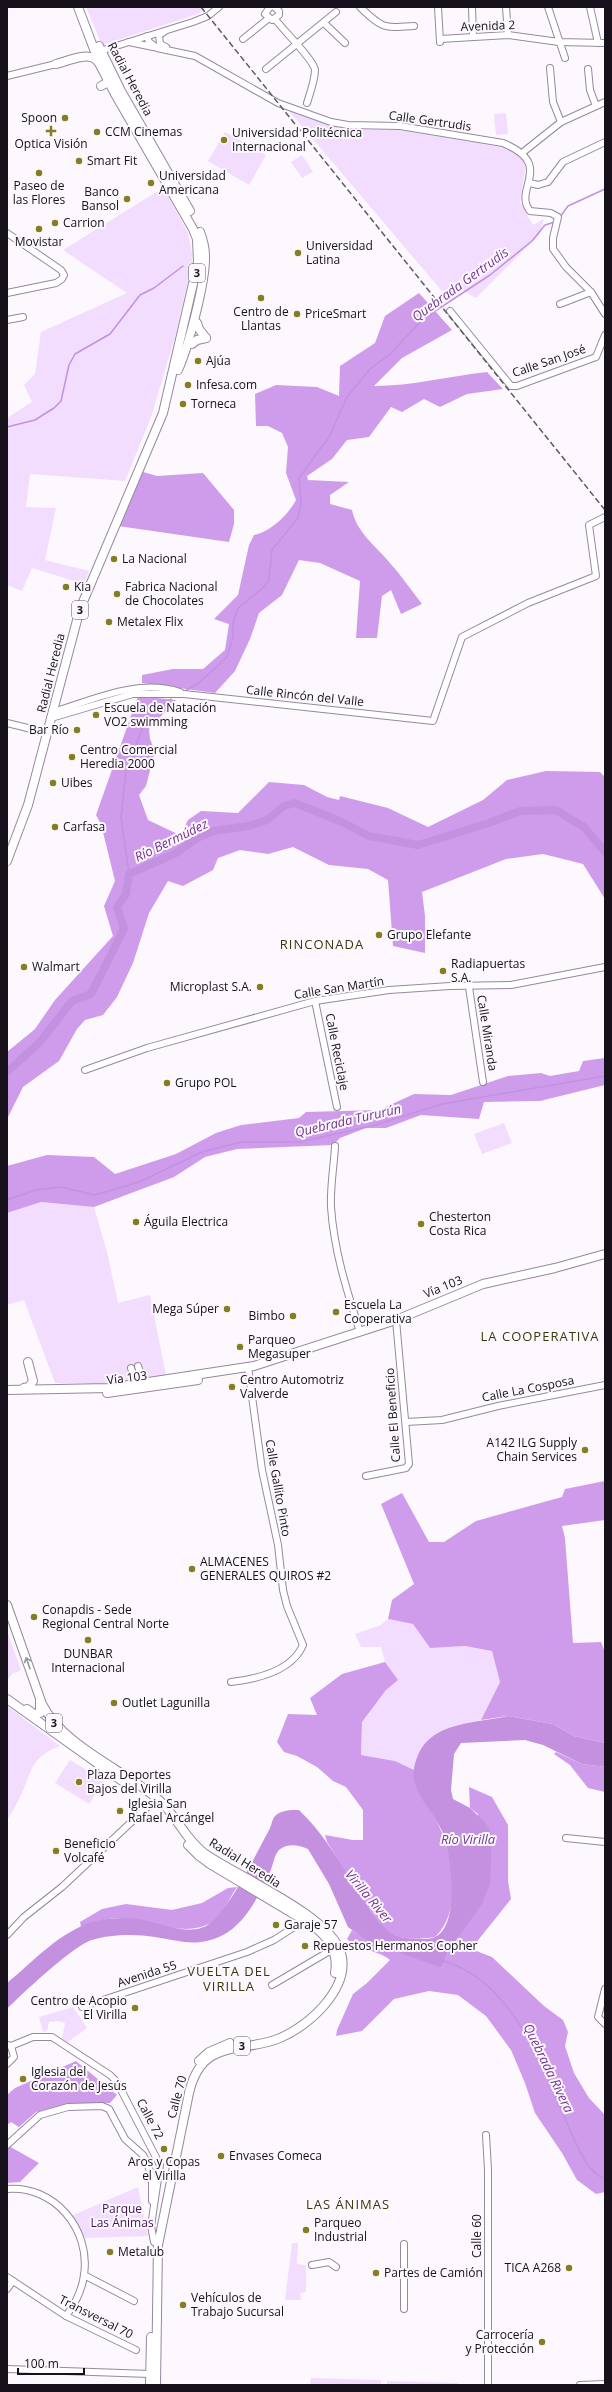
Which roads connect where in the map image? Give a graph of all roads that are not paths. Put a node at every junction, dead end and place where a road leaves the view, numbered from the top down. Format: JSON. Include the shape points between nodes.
{"nodes":[{"id":1,"x":78,"y":7,"type":"edge"},
{"id":2,"x":83,"y":7,"type":"edge"},
{"id":3,"x":360,"y":7,"type":"edge"},
{"id":4,"x":438,"y":7,"type":"edge"},
{"id":5,"x":472,"y":7,"type":"edge"},
{"id":6,"x":506,"y":7,"type":"edge"},
{"id":7,"x":548,"y":7,"type":"edge"},
{"id":8,"x":590,"y":7,"type":"edge"},
{"id":9,"x":214,"y":8,"type":"edge"},
{"id":10,"x":267,"y":8,"type":"edge"},
{"id":11,"x":277,"y":8,"type":"edge"},
{"id":12,"x":336,"y":12,"type":"dead end"},
{"id":13,"x":272,"y":19,"type":"junction"},
{"id":14,"x":193,"y":22,"type":"junction"},
{"id":15,"x":324,"y":23,"type":"junction"},
{"id":16,"x":414,"y":26,"type":"dead end"},
{"id":17,"x":149,"y":35,"type":"junction"},
{"id":18,"x":508,"y":35,"type":"junction"},
{"id":19,"x":473,"y":37,"type":"junction"},
{"id":20,"x":243,"y":39,"type":"dead end"},
{"id":21,"x":128,"y":42,"type":"junction"},
{"id":22,"x":560,"y":42,"type":"junction"},
{"id":23,"x":602,"y":43,"type":"edge"},
{"id":24,"x":345,"y":44,"type":"dead end"},
{"id":25,"x":296,"y":45,"type":"junction"},
{"id":26,"x":157,"y":48,"type":"junction"},
{"id":27,"x":169,"y":50,"type":"junction"},
{"id":28,"x":98,"y":51,"type":"junction"},
{"id":29,"x":179,"y":51,"type":"junction"},
{"id":30,"x":565,"y":58,"type":"dead end"},
{"id":31,"x":56,"y":64,"type":"junction"},
{"id":32,"x":100,"y":65,"type":"junction"},
{"id":33,"x":550,"y":68,"type":"dead end"},
{"id":34,"x":266,"y":69,"type":"dead end"},
{"id":35,"x":588,"y":69,"type":"dead end"},
{"id":36,"x":7,"y":76,"type":"edge"},
{"id":37,"x":110,"y":82,"type":"junction"},
{"id":38,"x":605,"y":102,"type":"edge"},
{"id":39,"x":307,"y":103,"type":"dead end"},
{"id":40,"x":596,"y":106,"type":"junction"},
{"id":41,"x":132,"y":111,"type":"junction"},
{"id":42,"x":561,"y":122,"type":"junction"},
{"id":43,"x":146,"y":140,"type":"junction"},
{"id":44,"x":605,"y":142,"type":"edge"},
{"id":45,"x":522,"y":153,"type":"junction"},
{"id":46,"x":150,"y":156,"type":"junction"},
{"id":47,"x":530,"y":183,"type":"junction"},
{"id":48,"x":197,"y":224,"type":"junction"},
{"id":49,"x":7,"y":234,"type":"edge"},
{"id":50,"x":202,"y":277,"type":"junction"},
{"id":51,"x":591,"y":292,"type":"junction"},
{"id":52,"x":7,"y":293,"type":"edge"},
{"id":53,"x":560,"y":304,"type":"dead end"},
{"id":54,"x":189,"y":307,"type":"junction"},
{"id":55,"x":450,"y":310,"type":"dead end"},
{"id":56,"x":605,"y":314,"type":"edge"},
{"id":57,"x":23,"y":317,"type":"dead end"},
{"id":58,"x":7,"y":320,"type":"edge"},
{"id":59,"x":197,"y":323,"type":"junction"},
{"id":60,"x":192,"y":334,"type":"junction"},
{"id":61,"x":605,"y":335,"type":"edge"},
{"id":62,"x":192,"y":344,"type":"junction"},
{"id":63,"x":173,"y":379,"type":"junction"},
{"id":64,"x":605,"y":517,"type":"edge"},
{"id":65,"x":52,"y":715,"type":"junction"},
{"id":66,"x":7,"y":723,"type":"edge"},
{"id":67,"x":48,"y":733,"type":"junction"},
{"id":68,"x":14,"y":845,"type":"junction"},
{"id":69,"x":7,"y":861,"type":"edge"},
{"id":70,"x":7,"y":868,"type":"edge"},
{"id":71,"x":605,"y":967,"type":"edge"},
{"id":72,"x":469,"y":987,"type":"junction"},
{"id":73,"x":315,"y":1001,"type":"junction"},
{"id":74,"x":85,"y":1070,"type":"dead end"},
{"id":75,"x":483,"y":1082,"type":"dead end"},
{"id":76,"x":337,"y":1107,"type":"dead end"},
{"id":77,"x":335,"y":1146,"type":"dead end"},
{"id":78,"x":605,"y":1254,"type":"edge"},
{"id":79,"x":396,"y":1320,"type":"junction"},
{"id":80,"x":360,"y":1332,"type":"junction"},
{"id":81,"x":28,"y":1362,"type":"dead end"},
{"id":82,"x":135,"y":1367,"type":"dead end"},
{"id":83,"x":248,"y":1367,"type":"junction"},
{"id":84,"x":208,"y":1378,"type":"junction"},
{"id":85,"x":140,"y":1384,"type":"junction"},
{"id":86,"x":605,"y":1386,"type":"edge"},
{"id":87,"x":7,"y":1389,"type":"edge"},
{"id":88,"x":44,"y":1391,"type":"junction"},
{"id":89,"x":7,"y":1394,"type":"edge"},
{"id":90,"x":406,"y":1422,"type":"junction"},
{"id":91,"x":366,"y":1476,"type":"dead end"},
{"id":92,"x":7,"y":1605,"type":"edge"},
{"id":93,"x":232,"y":1682,"type":"dead end"},
{"id":94,"x":37,"y":1688,"type":"junction"},
{"id":95,"x":7,"y":1694,"type":"edge"},
{"id":96,"x":7,"y":1699,"type":"edge"},
{"id":97,"x":155,"y":1800,"type":"junction"},
{"id":98,"x":566,"y":1838,"type":"dead end"},
{"id":99,"x":605,"y":1842,"type":"edge"},
{"id":100,"x":284,"y":1905,"type":"junction"},
{"id":101,"x":305,"y":1920,"type":"junction"},
{"id":102,"x":7,"y":1935,"type":"edge"},
{"id":103,"x":333,"y":1949,"type":"junction"},
{"id":104,"x":272,"y":1985,"type":"dead end"},
{"id":105,"x":605,"y":1989,"type":"edge"},
{"id":106,"x":82,"y":2007,"type":"dead end"},
{"id":107,"x":605,"y":2024,"type":"edge"},
{"id":108,"x":9,"y":2045,"type":"edge"},
{"id":109,"x":7,"y":2064,"type":"edge"},
{"id":110,"x":486,"y":2135,"type":"dead end"},
{"id":111,"x":7,"y":2145,"type":"edge"},
{"id":112,"x":7,"y":2189,"type":"edge"},
{"id":113,"x":152,"y":2214,"type":"junction"},
{"id":114,"x":156,"y":2242,"type":"junction"},
{"id":115,"x":404,"y":2244,"type":"dead end"},
{"id":116,"x":312,"y":2265,"type":"dead end"},
{"id":117,"x":336,"y":2267,"type":"dead end"},
{"id":118,"x":84,"y":2275,"type":"junction"},
{"id":119,"x":7,"y":2277,"type":"edge"},
{"id":120,"x":12,"y":2281,"type":"junction"},
{"id":121,"x":7,"y":2288,"type":"edge"},
{"id":122,"x":134,"y":2301,"type":"dead end"},
{"id":123,"x":404,"y":2309,"type":"dead end"},
{"id":124,"x":66,"y":2316,"type":"junction"},
{"id":125,"x":136,"y":2350,"type":"dead end"},
{"id":126,"x":7,"y":2369,"type":"edge"},
{"id":127,"x":150,"y":2374,"type":"junction"},
{"id":128,"x":605,"y":2384,"type":"edge"},
{"id":129,"x":150,"y":2385,"type":"edge"},
{"id":130,"x":156,"y":2385,"type":"edge"},
{"id":131,"x":488,"y":2385,"type":"edge"},
{"id":132,"x":580,"y":2385,"type":"edge"}],
"edges":[{"from":1,"to":28,"type":"main road","name":"Radial Heredia","number":"3"},
{"from":2,"to":28,"type":"main road","name":"Radial Heredia","number":"3"},
{"from":3,"to":16,"type":"street","via":[[381,26]]},
{"from":4,"to":19,"type":"street","name":"Avenida 2","via":[[440,41]]},
{"from":5,"to":19,"type":"street"},
{"from":6,"to":18,"type":"street"},
{"from":7,"to":22,"type":"street"},
{"from":8,"to":23,"type":"street"},
{"from":9,"to":14,"type":"street","via":[[208,16]]},
{"from":10,"to":13,"type":"street","via":[[265,14]]},
{"from":11,"to":13,"type":"street","via":[[279,15]]},
{"from":12,"to":15,"type":"street"},
{"from":13,"to":20,"type":"street"},
{"from":13,"to":25,"type":"street"},
{"from":14,"to":17,"type":"street"},
{"from":14,"to":29,"type":"street","via":[[159,36],[160,44]]},
{"from":15,"to":24,"type":"street"},
{"from":15,"to":25,"type":"street"},
{"from":17,"to":21,"type":"street"},
{"from":17,"to":26,"type":"street","via":[[149,42]]},
{"from":17,"to":27,"type":"street","via":[[158,45]]},
{"from":18,"to":19,"type":"street","name":"Avenida 2"},
{"from":18,"to":22,"type":"street","name":"Avenida 2"},
{"from":21,"to":26,"type":"street","name":"Calle Gertrudis"},
{"from":21,"to":28,"type":"street"},
{"from":22,"to":23,"type":"street","name":"Avenida 2"},
{"from":22,"to":30,"type":"street"},
{"from":25,"to":34,"type":"street"},
{"from":25,"to":39,"type":"street","via":[[308,55],[315,71]]},
{"from":26,"to":27,"type":"street","name":"Calle Gertrudis"},
{"from":27,"to":29,"type":"street","name":"Calle Gertrudis"},
{"from":28,"to":31,"type":"street"},
{"from":28,"to":32,"type":"main road","name":"Radial Heredia","number":"3"},
{"from":28,"to":37,"type":"main road"},
{"from":28,"to":41,"type":"main road","name":"Radial Heredia","number":"3"},
{"from":29,"to":45,"type":"street","name":"Calle Gertrudis","via":[[195,56],[278,103],[331,122],[348,125],[400,126],[504,143]]},
{"from":31,"to":32,"type":"main road","via":[[90,56]]},
{"from":31,"to":36,"type":"street"},
{"from":32,"to":37,"type":"main road","name":"Radial Heredia","number":"3"},
{"from":32,"to":37,"type":"main road","via":[[104,81],[101,86]]},
{"from":33,"to":42,"type":"street","via":[[553,102]]},
{"from":35,"to":40,"type":"street","via":[[590,90]]},
{"from":37,"to":43,"type":"main road"},
{"from":37,"to":46,"type":"main road","name":"Radial Heredia","number":"3"},
{"from":38,"to":40,"type":"street"},
{"from":40,"to":42,"type":"street"},
{"from":41,"to":43,"type":"main road"},
{"from":41,"to":48,"type":"main road","name":"Radial Heredia","number":"3"},
{"from":42,"to":45,"type":"street"},
{"from":43,"to":46,"type":"main road","via":[[151,150]]},
{"from":44,"to":47,"type":"street","via":[[563,162],[548,182],[538,185]]},
{"from":45,"to":47,"type":"street","via":[[529,164]]},
{"from":46,"to":48,"type":"main road","via":[[156,157],[190,217]]},
{"from":46,"to":54,"type":"main road","name":"Radial Heredia","number":"3","via":[[183,210],[197,239],[198,262]]},
{"from":47,"to":51,"type":"street","via":[[526,194],[526,206],[536,213],[553,213],[558,219],[553,249],[566,267]]},
{"from":48,"to":50,"type":"main road","name":"Radial Heredia","number":"3","via":[[205,255]]},
{"from":49,"to":52,"type":"street","via":[[61,270],[64,275],[62,280],[56,283]]},
{"from":50,"to":59,"type":"main road","via":[[203,293]]},
{"from":50,"to":60,"type":"main road","name":"Radial Heredia","number":"3"},
{"from":51,"to":53,"type":"street"},
{"from":51,"to":56,"type":"street"},
{"from":54,"to":60,"type":"main road","via":[[187,329]]},
{"from":54,"to":63,"type":"main road","name":"Radial Heredia","number":"3"},
{"from":55,"to":61,"type":"street","name":"Calle San José","via":[[511,386],[596,357]]},
{"from":57,"to":58,"type":"street"},
{"from":59,"to":60,"type":"main road"},
{"from":59,"to":62,"type":"main road","via":[[206,338]]},
{"from":60,"to":62,"type":"main road"},
{"from":60,"to":63,"type":"main road","name":"Radial Heredia","number":"3"},
{"from":62,"to":63,"type":"main road","via":[[186,362]]},
{"from":63,"to":65,"type":"main road","name":"Radial Heredia","number":"3","via":[[163,413],[80,609]]},
{"from":64,"to":65,"type":"street","name":"Calle Rincón del Valle","via":[[589,525],[596,576],[528,603],[462,637],[433,721],[184,694],[133,694]]},
{"from":65,"to":67,"type":"main road","name":"Radial Heredia","number":"3"},
{"from":66,"to":67,"type":"street"},
{"from":67,"to":68,"type":"main road","name":"Radial Heredia","number":"3"},
{"from":68,"to":69,"type":"main road","name":"Radial Heredia","number":"3"},
{"from":68,"to":70,"type":"main road"},
{"from":71,"to":72,"type":"street","name":"Calle San Martín","via":[[511,985]]},
{"from":72,"to":73,"type":"street","name":"Calle San Martín","via":[[389,990]]},
{"from":72,"to":75,"type":"street","name":"Calle Miranda"},
{"from":73,"to":74,"type":"street","name":"Calle San Martín","via":[[146,1048]]},
{"from":73,"to":76,"type":"street","name":"Calle Reciclaje"},
{"from":77,"to":80,"type":"street","via":[[331,1197],[335,1243]]},
{"from":78,"to":79,"type":"main road","name":"Vía 103","via":[[483,1284]]},
{"from":79,"to":80,"type":"main road","name":"Vía 103"},
{"from":79,"to":90,"type":"street","name":"Calle El Beneficio"},
{"from":80,"to":83,"type":"main road","name":"Vía 103"},
{"from":81,"to":87,"type":"main road","via":[[33,1381],[31,1385]]},
{"from":82,"to":85,"type":"street"},
{"from":83,"to":84,"type":"main road","name":"Vía 103"},
{"from":83,"to":85,"type":"main road","name":"Vía 103"},
{"from":83,"to":93,"type":"street","name":"Calle Gallito Pinto","via":[[262,1470],[278,1545],[283,1590],[303,1645],[299,1654],[270,1674]]},
{"from":84,"to":85,"type":"main road"},
{"from":84,"to":88,"type":"main road","name":"Vía 103","via":[[116,1392]]},
{"from":85,"to":88,"type":"main road","name":"Vía 103"},
{"from":86,"to":90,"type":"street","name":"Calle La Cosposa","via":[[432,1421]]},
{"from":87,"to":88,"type":"main road","name":"Vía 103"},
{"from":88,"to":89,"type":"main road"},
{"from":90,"to":91,"type":"street","name":"Calle El Beneficio","via":[[408,1467]]},
{"from":94,"to":92,"type":"main road","name":"Radial Heredia","number":"3","one_way":true},
{"from":94,"to":95,"type":"main road","via":[[41,1707],[40,1713],[37,1714],[30,1712]]},
{"from":94,"to":97,"type":"main road","name":"Radial Heredia","number":"3","via":[[48,1715],[61,1730]]},
{"from":96,"to":97,"type":"main road","name":"Radial Heredia","number":"3"},
{"from":97,"to":100,"type":"main road","name":"Radial Heredia","number":"3","via":[[195,1852]]},
{"from":97,"to":102,"type":"street"},
{"from":98,"to":99,"type":"street"},
{"from":100,"to":101,"type":"main road","name":"Calle 70","number":"3"},
{"from":100,"to":114,"type":"main road","name":"Calle 70","number":"3","via":[[312,1919],[335,1939],[341,1954],[338,1984],[328,2000],[306,2022],[290,2033],[272,2041],[224,2050],[200,2067],[191,2084]]},
{"from":101,"to":103,"type":"main road","name":"Calle 70","number":"3","via":[[322,1934]]},
{"from":101,"to":106,"type":"street","name":"Avenida 55","via":[[274,1940],[247,1952]]},
{"from":103,"to":104,"type":"street"},
{"from":103,"to":114,"type":"main road","name":"Calle 70","number":"3","via":[[336,1968],[332,1985],[302,2019],[274,2035],[219,2046],[202,2057],[190,2074],[183,2092]]},
{"from":105,"to":107,"type":"street","via":[[598,2016]]},
{"from":108,"to":109,"type":"street","via":[[14,2057]]},
{"from":108,"to":113,"type":"street","name":"Calle 72","via":[[33,2037],[52,2037],[117,2082],[160,2165]]},
{"from":110,"to":131,"type":"street","name":"Calle 60"},
{"from":111,"to":113,"type":"street","via":[[40,2115],[68,2107],[102,2106],[109,2110],[125,2139],[147,2162],[152,2178]]},
{"from":112,"to":118,"type":"street","via":[[26,2190],[52,2199],[66,2213],[77,2230],[84,2250]]},
{"from":113,"to":114,"type":"street","name":"Calle 72","via":[[151,2226]]},
{"from":114,"to":127,"type":"main road","name":"Calle 70","number":"3"},
{"from":114,"to":130,"type":"main road","name":"Calle 70","number":"3"},
{"from":115,"to":123,"type":"street"},
{"from":116,"to":117,"type":"street","via":[[329,2262]]},
{"from":118,"to":122,"type":"street"},
{"from":118,"to":124,"type":"street","via":[[81,2290]]},
{"from":119,"to":120,"type":"street","name":"Transversal 70"},
{"from":120,"to":121,"type":"street"},
{"from":120,"to":124,"type":"street","name":"Transversal 70"},
{"from":124,"to":125,"type":"street","name":"Transversal 70"},
{"from":126,"to":127,"type":"street"},
{"from":127,"to":129,"type":"main road","name":"Calle 70","number":"3"},
{"from":128,"to":132,"type":"street"}]}
